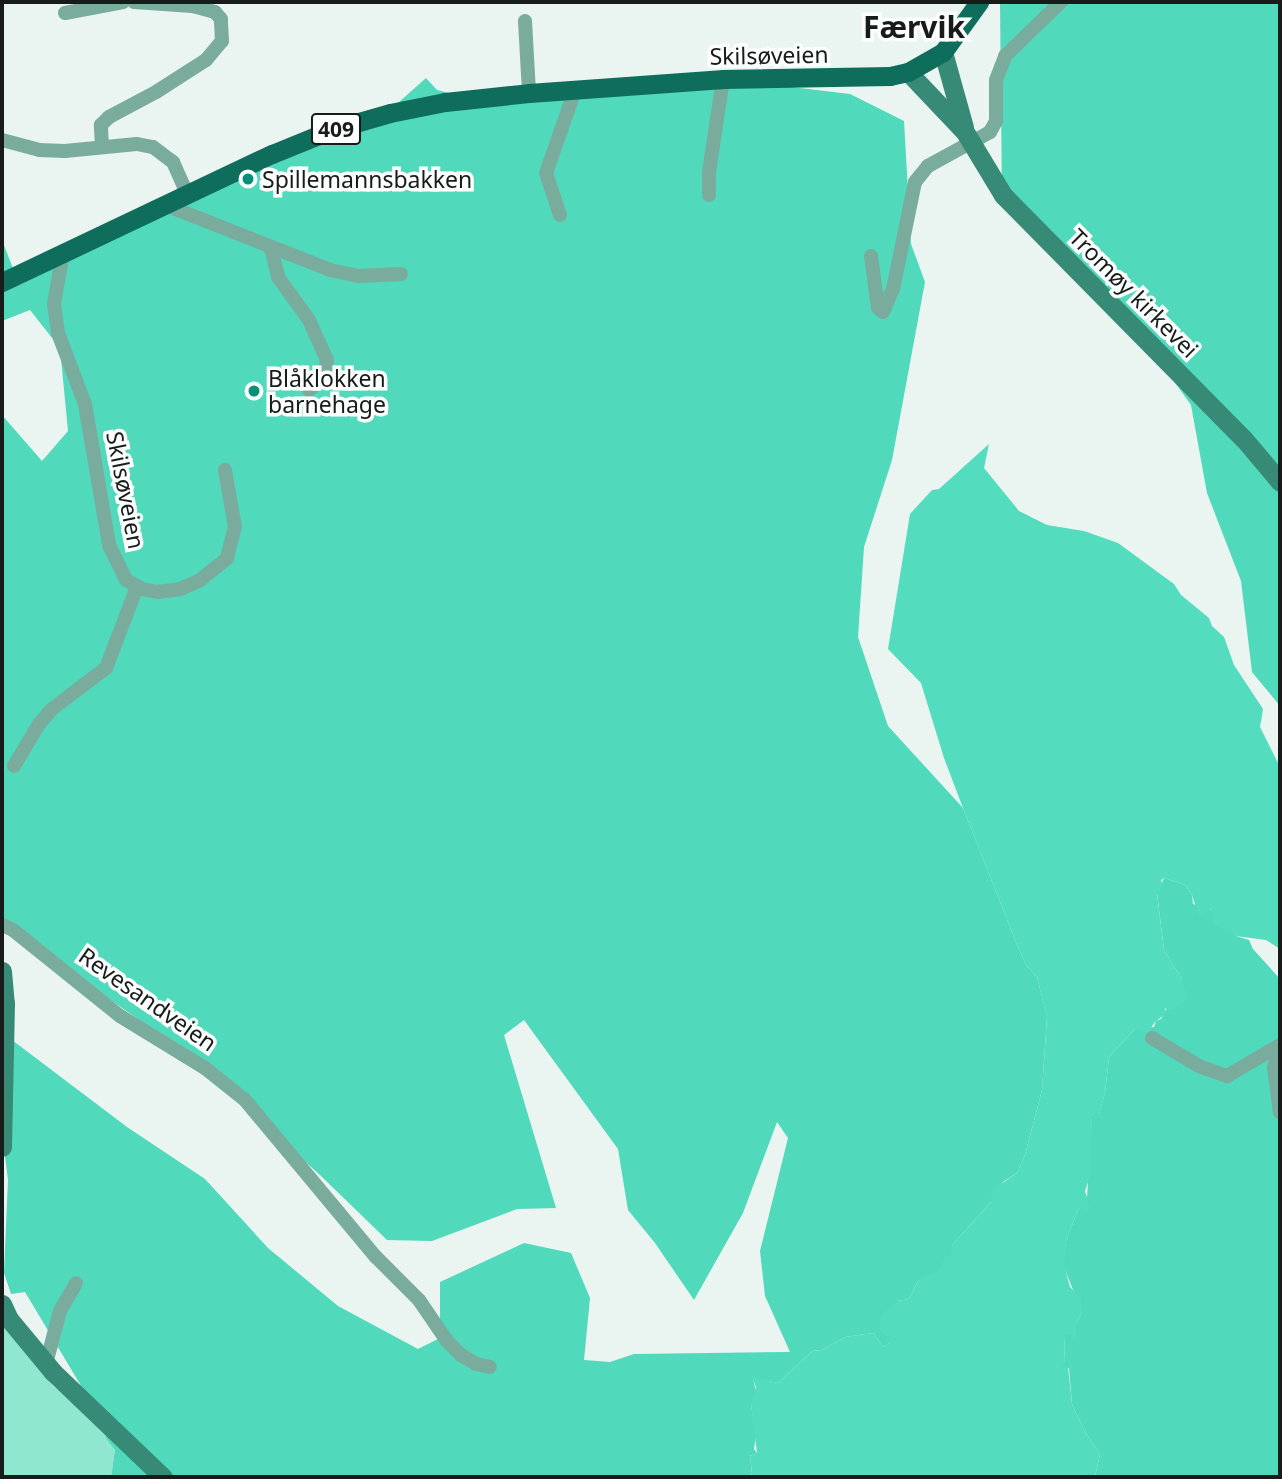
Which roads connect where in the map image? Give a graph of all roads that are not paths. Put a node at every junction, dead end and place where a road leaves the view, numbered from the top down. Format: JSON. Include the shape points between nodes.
{"nodes":[{"id":1,"x":123,"y":2,"type":"edge"},
{"id":2,"x":134,"y":2,"type":"edge"},
{"id":3,"x":979,"y":2,"type":"edge"},
{"id":4,"x":1061,"y":2,"type":"edge"},
{"id":5,"x":65,"y":13,"type":"dead end"},
{"id":6,"x":525,"y":20,"type":"dead end"},
{"id":7,"x":945,"y":60,"type":"junction"},
{"id":8,"x":914,"y":77,"type":"junction"},
{"id":9,"x":723,"y":79,"type":"junction"},
{"id":10,"x":575,"y":90,"type":"junction"},
{"id":11,"x":529,"y":93,"type":"junction"},
{"id":12,"x":968,"y":137,"type":"junction"},
{"id":13,"x":2,"y":140,"type":"edge"},
{"id":14,"x":102,"y":147,"type":"junction"},
{"id":15,"x":187,"y":193,"type":"junction"},
{"id":16,"x":709,"y":195,"type":"dead end"},
{"id":17,"x":168,"y":202,"type":"junction"},
{"id":18,"x":560,"y":215,"type":"dead end"},
{"id":19,"x":271,"y":248,"type":"junction"},
{"id":20,"x":63,"y":252,"type":"junction"},
{"id":21,"x":872,"y":257,"type":"dead end"},
{"id":22,"x":401,"y":274,"type":"dead end"},
{"id":23,"x":2,"y":282,"type":"edge"},
{"id":24,"x":309,"y":390,"type":"dead end"},
{"id":25,"x":225,"y":470,"type":"dead end"},
{"id":26,"x":1280,"y":482,"type":"edge"},
{"id":27,"x":137,"y":587,"type":"junction"},
{"id":28,"x":14,"y":766,"type":"dead end"},
{"id":29,"x":2,"y":925,"type":"edge"},
{"id":30,"x":2,"y":971,"type":"edge"},
{"id":31,"x":1152,"y":1038,"type":"dead end"},
{"id":32,"x":1280,"y":1045,"type":"edge"},
{"id":33,"x":1280,"y":1113,"type":"edge"},
{"id":34,"x":2,"y":1147,"type":"edge"},
{"id":35,"x":76,"y":1283,"type":"dead end"},
{"id":36,"x":2,"y":1307,"type":"edge"},
{"id":37,"x":46,"y":1364,"type":"junction"},
{"id":38,"x":490,"y":1367,"type":"dead end"},
{"id":39,"x":163,"y":1477,"type":"edge"}],
"edges":[{"from":1,"to":5,"type":"street"},
{"from":2,"to":14,"type":"street","via":[[215,12],[221,19],[222,41],[206,60],[109,117],[101,125]]},
{"from":3,"to":7,"type":"main road","name":"Skilsøveien","number":"409"},
{"from":4,"to":12,"type":"street","via":[[1005,56],[996,80],[996,121],[990,132]]},
{"from":6,"to":11,"type":"street"},
{"from":7,"to":8,"type":"main road","name":"Skilsøveien","number":"409"},
{"from":7,"to":12,"type":"main road","name":"Tromøy kirkevei"},
{"from":8,"to":9,"type":"main road","name":"Skilsøveien","number":"409"},
{"from":8,"to":12,"type":"main road","name":"Tromøy kirkevei"},
{"from":9,"to":10,"type":"main road","name":"Skilsøveien","number":"409"},
{"from":9,"to":16,"type":"street"},
{"from":10,"to":11,"type":"main road","name":"Skilsøveien","number":"409"},
{"from":10,"to":18,"type":"street","via":[[546,173]]},
{"from":11,"to":15,"type":"main road","name":"Skilsøveien","number":"409","via":[[390,113],[319,135]]},
{"from":12,"to":21,"type":"street","via":[[928,166],[915,182],[893,289],[883,312],[878,308]]},
{"from":12,"to":26,"type":"main road","name":"Tromøy kirkevei","via":[[1003,195],[1243,438]]},
{"from":13,"to":14,"type":"street","via":[[39,150]]},
{"from":14,"to":15,"type":"street","via":[[136,144],[165,152]]},
{"from":15,"to":17,"type":"main road","name":"Skilsøveien","number":"409"},
{"from":17,"to":19,"type":"street"},
{"from":17,"to":20,"type":"main road","name":"Skilsøveien","number":"409"},
{"from":19,"to":22,"type":"street","via":[[359,276]]},
{"from":19,"to":24,"type":"street","via":[[278,276],[309,320],[327,360],[324,377]]},
{"from":20,"to":23,"type":"main road","name":"Skilsøveien","number":"409"},
{"from":20,"to":27,"type":"street","name":"Skilsøveien","via":[[54,303],[58,333],[85,404],[109,545],[126,580]]},
{"from":25,"to":27,"type":"street","via":[[235,527],[227,558],[199,582],[180,589],[157,592]]},
{"from":27,"to":28,"type":"street","via":[[106,668],[52,709]]},
{"from":29,"to":38,"type":"street","name":"Revesandveien","via":[[120,1016],[233,1089],[376,1257],[419,1300],[447,1341],[469,1360]]},
{"from":30,"to":34,"type":"main road"},
{"from":31,"to":32,"type":"street","via":[[1199,1066],[1227,1076]]},
{"from":32,"to":33,"type":"street","via":[[1274,1068]]},
{"from":35,"to":37,"type":"street","via":[[60,1311]]},
{"from":36,"to":37,"type":"main road"},
{"from":37,"to":39,"type":"main road"}]}
